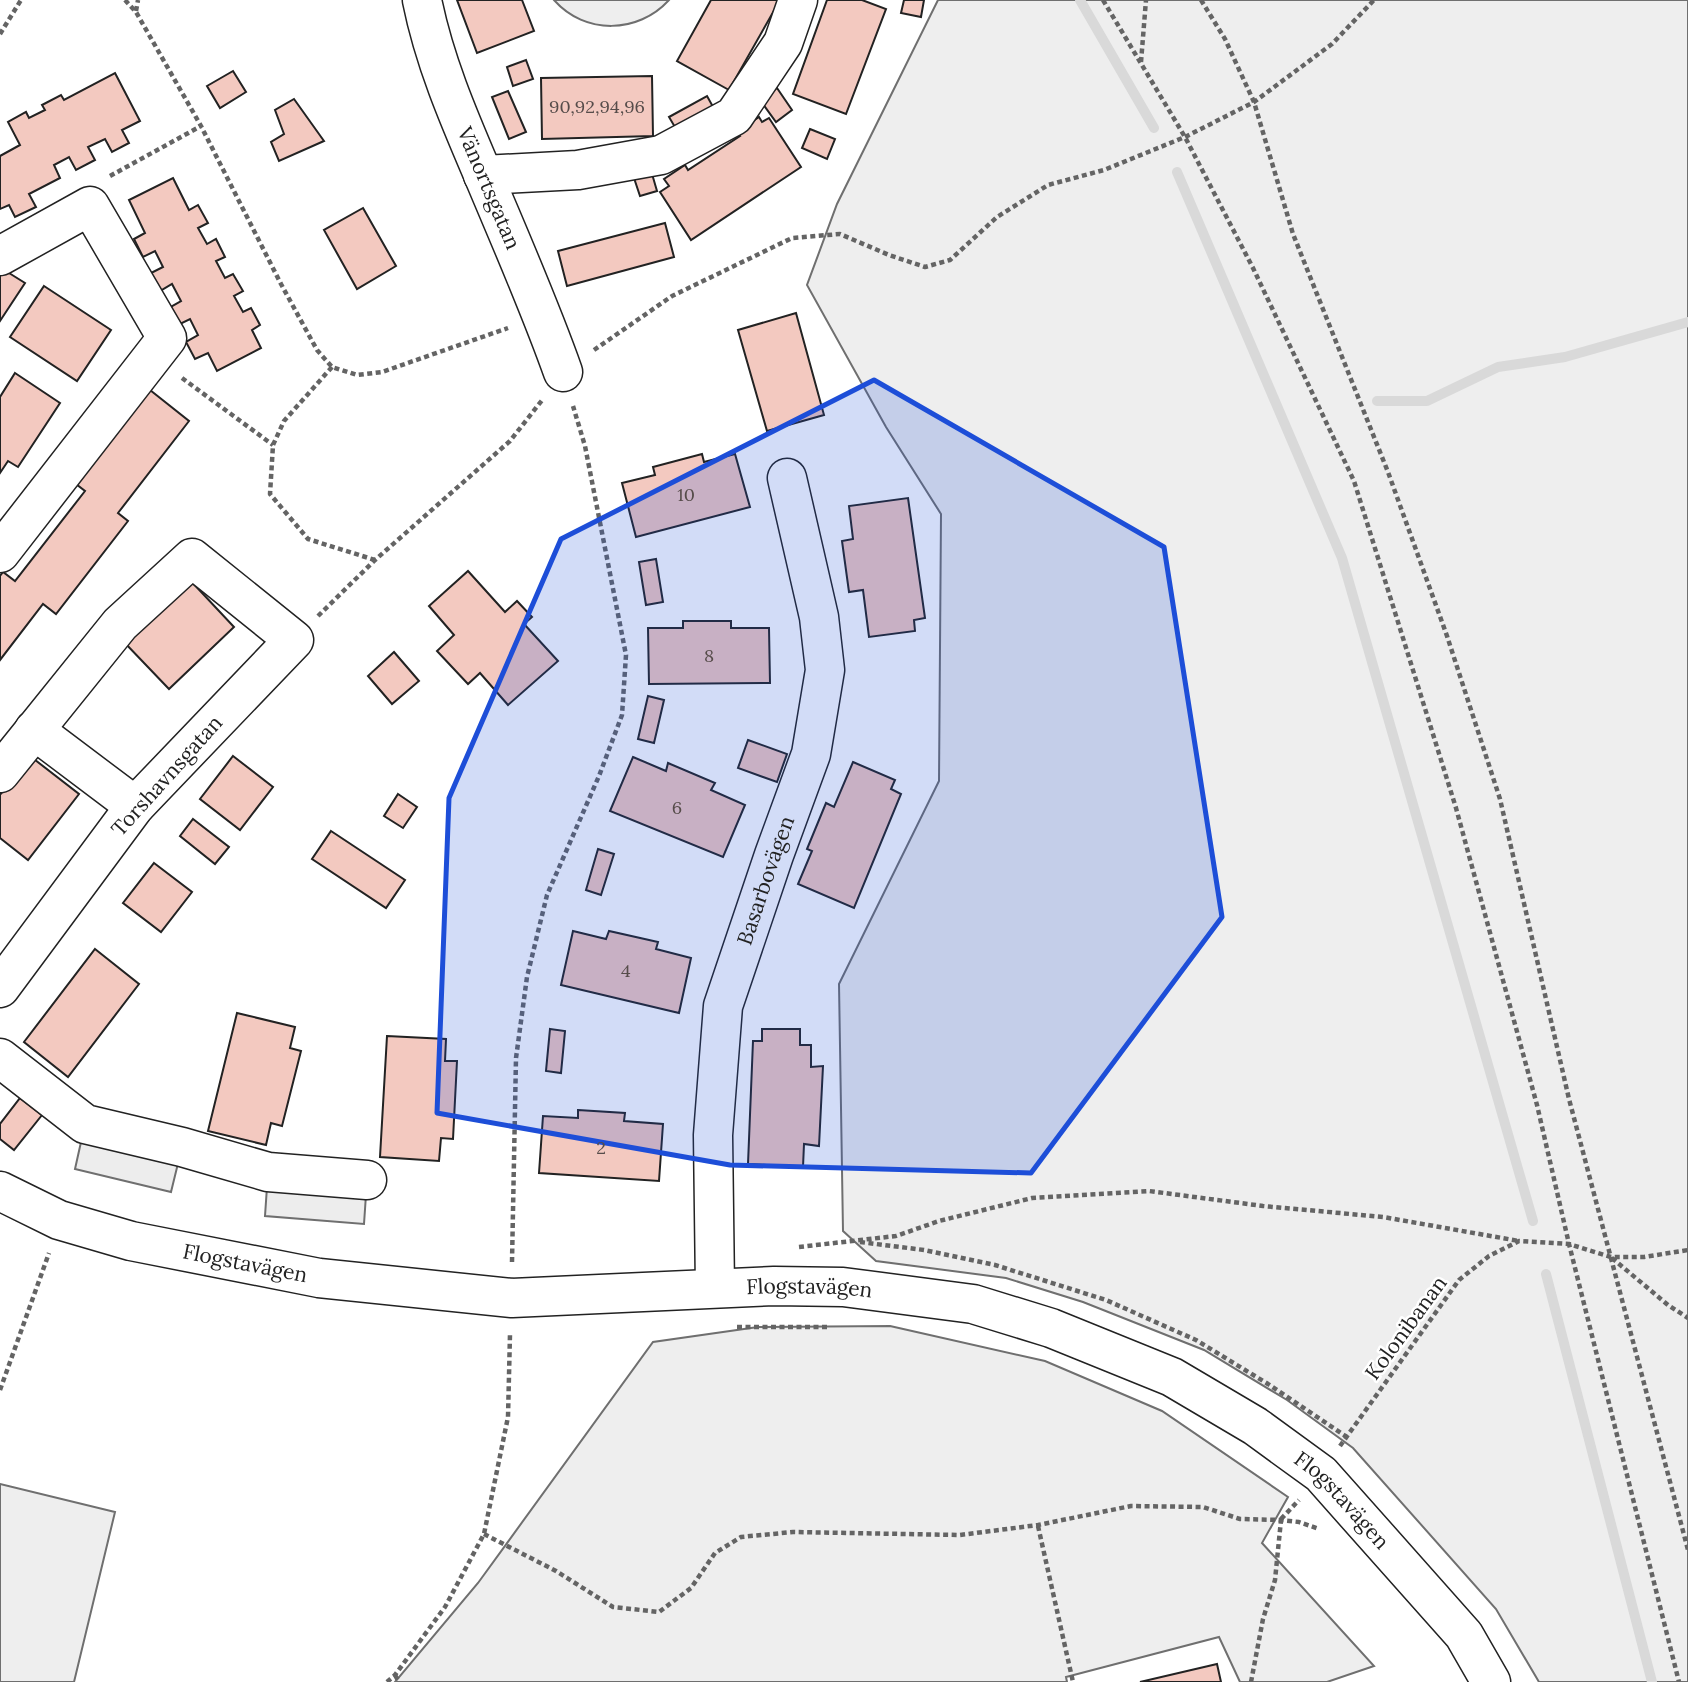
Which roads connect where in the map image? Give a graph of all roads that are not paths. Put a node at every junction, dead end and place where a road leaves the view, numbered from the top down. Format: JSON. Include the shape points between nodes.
{"nodes":[{"id":1,"x":422,"y":0,"type":"edge"},
{"id":2,"x":798,"y":0,"type":"edge"},
{"id":3,"x":483,"y":175,"type":"junction"},
{"id":4,"x":0,"y":256,"type":"edge"},
{"id":5,"x":563,"y":372,"type":"road end"},
{"id":6,"x":787,"y":478,"type":"dead end"},
{"id":7,"x":0,"y":553,"type":"edge"},
{"id":8,"x":34,"y":730,"type":"junction"},
{"id":9,"x":0,"y":773,"type":"edge"},
{"id":10,"x":135,"y":806,"type":"junction"},
{"id":11,"x":3,"y":978,"type":"edge"},
{"id":12,"x":0,"y":1058,"type":"edge"},
{"id":13,"x":367,"y":1180,"type":"dead end"},
{"id":14,"x":0,"y":1191,"type":"edge"},
{"id":15,"x":715,"y":1289,"type":"junction"},
{"id":16,"x":1491,"y":1682,"type":"edge"}],
"edges":[{"from":1,"to":3,"type":"street","name":"Vänortsgatan","via":[[429,32]]},
{"from":2,"to":3,"type":"street","via":[[783,43],[734,116],[662,155],[578,170]]},
{"from":3,"to":5,"type":"street","name":"Vänortsgatan"},
{"from":4,"to":7,"type":"street","via":[[90,206],[167,338]]},
{"from":6,"to":15,"type":"street","name":"Basarbovägen","via":[[819,617],[825,670],[811,754],[723,1006],[713,1135]]},
{"from":8,"to":9,"type":"street"},
{"from":8,"to":10,"type":"street"},
{"from":8,"to":10,"type":"street","name":"Torshavnsgatan","via":[[120,624],[192,558],[294,640]]},
{"from":10,"to":11,"type":"street","name":"Torshavnsgatan"},
{"from":12,"to":13,"type":"street","via":[[85,1124],[268,1172]]},
{"from":14,"to":15,"type":"street","name":"Flogstavägen","via":[[58,1220],[131,1241],[319,1278]]},
{"from":15,"to":16,"type":"street","name":"Flogstavägen","via":[[843,1287],[973,1304],[1051,1328],[1172,1377],[1255,1426],[1321,1474],[1464,1635]]}]}
